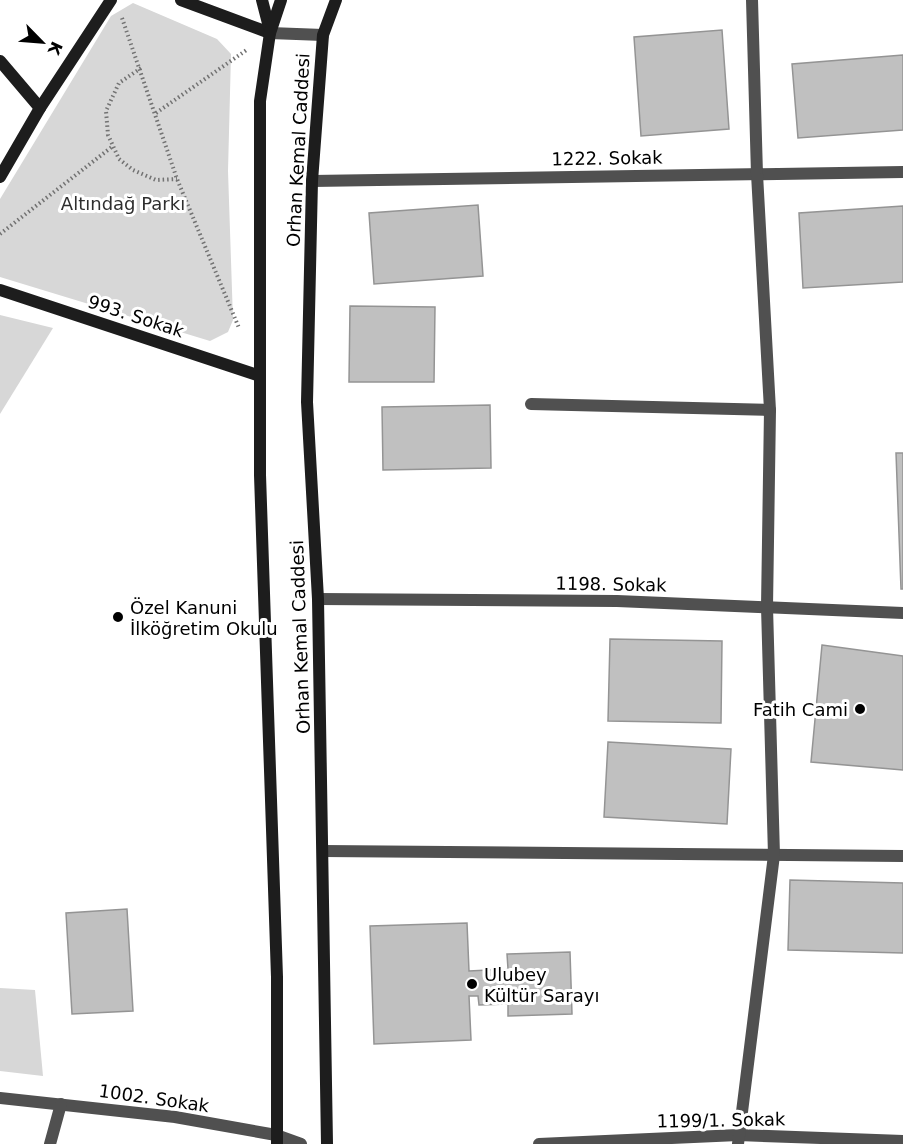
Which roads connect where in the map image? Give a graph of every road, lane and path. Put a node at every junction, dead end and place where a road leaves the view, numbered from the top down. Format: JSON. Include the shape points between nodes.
{"nodes":[{"id":1,"x":182,"y":0,"type":"edge"},
{"id":2,"x":262,"y":0,"type":"edge"},
{"id":3,"x":281,"y":0,"type":"edge"},
{"id":4,"x":336,"y":0,"type":"edge"},
{"id":5,"x":752,"y":0,"type":"edge"},
{"id":6,"x":115,"y":5,"type":"edge"},
{"id":7,"x":270,"y":33,"type":"junction"},
{"id":8,"x":323,"y":35,"type":"junction"},
{"id":9,"x":0,"y":60,"type":"edge"},
{"id":10,"x":141,"y":68,"type":"junction"},
{"id":11,"x":40,"y":108,"type":"junction"},
{"id":12,"x":156,"y":113,"type":"junction"},
{"id":13,"x":113,"y":146,"type":"junction"},
{"id":14,"x":903,"y":171,"type":"edge"},
{"id":15,"x":757,"y":174,"type":"junction"},
{"id":16,"x":0,"y":177,"type":"edge"},
{"id":17,"x":177,"y":179,"type":"junction"},
{"id":18,"x":312,"y":181,"type":"junction"},
{"id":19,"x":0,"y":234,"type":"edge"},
{"id":20,"x":0,"y":290,"type":"edge"},
{"id":21,"x":241,"y":333,"type":"dead end"},
{"id":22,"x":260,"y":376,"type":"junction"},
{"id":23,"x":531,"y":404,"type":"dead end"},
{"id":24,"x":770,"y":410,"type":"junction"},
{"id":25,"x":318,"y":599,"type":"junction"},
{"id":26,"x":767,"y":607,"type":"junction"},
{"id":27,"x":903,"y":613,"type":"edge"},
{"id":28,"x":322,"y":851,"type":"junction"},
{"id":29,"x":774,"y":855,"type":"junction"},
{"id":30,"x":903,"y":856,"type":"edge"},
{"id":31,"x":0,"y":1098,"type":"edge"},
{"id":32,"x":61,"y":1104,"type":"junction"},
{"id":33,"x":277,"y":1140,"type":"edge"},
{"id":34,"x":738,"y":1140,"type":"edge"},
{"id":35,"x":903,"y":1141,"type":"edge"},
{"id":36,"x":50,"y":1144,"type":"edge"},
{"id":37,"x":301,"y":1144,"type":"edge"},
{"id":38,"x":327,"y":1144,"type":"edge"},
{"id":39,"x":539,"y":1144,"type":"edge"}],
"edges":[{"from":1,"to":7,"type":"main road"},
{"from":2,"to":7,"type":"main road"},
{"from":3,"to":7,"type":"main road"},
{"from":4,"to":8,"type":"main road"},
{"from":5,"to":15,"type":"street"},
{"from":6,"to":10,"type":"path"},
{"from":6,"to":11,"type":"main road"},
{"from":7,"to":8,"type":"street","name":"Orhan Kemal Caddesi"},
{"from":7,"to":12,"type":"path"},
{"from":7,"to":22,"type":"main road","name":"Orhan Kemal Caddesi","via":[[260,100]]},
{"from":8,"to":18,"type":"main road","name":"Orhan Kemal Caddesi"},
{"from":9,"to":11,"type":"main road"},
{"from":10,"to":12,"type":"path"},
{"from":10,"to":13,"type":"path","via":[[119,83],[106,111]]},
{"from":11,"to":16,"type":"main road"},
{"from":12,"to":17,"type":"path"},
{"from":13,"to":17,"type":"path","via":[[119,159],[133,170],[156,180]]},
{"from":13,"to":19,"type":"path"},
{"from":14,"to":15,"type":"street","name":"1222. Sokak"},
{"from":15,"to":18,"type":"street","name":"1222. Sokak"},
{"from":15,"to":24,"type":"street"},
{"from":17,"to":21,"type":"path"},
{"from":18,"to":25,"type":"main road","name":"Orhan Kemal Caddesi","via":[[307,402]]},
{"from":20,"to":22,"type":"main road","name":"993. Sokak"},
{"from":22,"to":33,"type":"main road","name":"Orhan Kemal Caddesi","via":[[260,487],[277,977]]},
{"from":23,"to":24,"type":"street"},
{"from":24,"to":26,"type":"street"},
{"from":25,"to":26,"type":"street","name":"1198. Sokak","via":[[617,601]]},
{"from":25,"to":28,"type":"main road","name":"Orhan Kemal Caddesi"},
{"from":26,"to":27,"type":"street","name":"1198. Sokak"},
{"from":26,"to":29,"type":"street"},
{"from":28,"to":29,"type":"street"},
{"from":28,"to":38,"type":"main road","name":"Orhan Kemal Caddesi"},
{"from":29,"to":30,"type":"street"},
{"from":29,"to":34,"type":"street"},
{"from":31,"to":32,"type":"street","name":"1002. Sokak"},
{"from":32,"to":33,"type":"street","name":"1002. Sokak","via":[[175,1117]]},
{"from":32,"to":36,"type":"street"},
{"from":33,"to":37,"type":"street","name":"1002. Sokak"},
{"from":34,"to":35,"type":"street","name":"1199/1. Sokak"},
{"from":34,"to":39,"type":"street","name":"1199/1. Sokak"}]}
